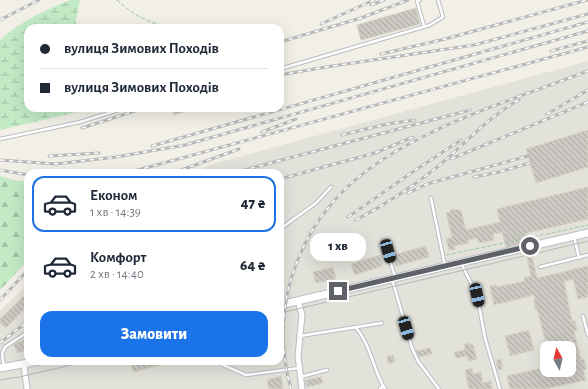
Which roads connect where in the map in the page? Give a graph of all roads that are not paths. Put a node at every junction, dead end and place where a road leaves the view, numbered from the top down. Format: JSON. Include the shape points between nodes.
{"nodes":[{"id":1,"x":420,"y":0,"type":"edge"},
{"id":2,"x":438,"y":0,"type":"edge"},
{"id":3,"x":424,"y":26,"type":"junction"},
{"id":4,"x":284,"y":68,"type":"edge"},
{"id":5,"x":112,"y":112,"type":"edge"},
{"id":6,"x":0,"y":139,"type":"edge"},
{"id":7,"x":332,"y":187,"type":"dead end"},
{"id":8,"x":431,"y":198,"type":"dead end"},
{"id":9,"x":284,"y":226,"type":"edge"},
{"id":10,"x":588,"y":233,"type":"edge"},
{"id":11,"x":574,"y":236,"type":"junction"},
{"id":12,"x":388,"y":251,"type":"dead end"},
{"id":13,"x":588,"y":256,"type":"edge"},
{"id":14,"x":579,"y":258,"type":"junction"},
{"id":15,"x":461,"y":263,"type":"junction"},
{"id":16,"x":446,"y":266,"type":"junction"},
{"id":17,"x":540,"y":267,"type":"dead end"},
{"id":18,"x":394,"y":278,"type":"junction"},
{"id":19,"x":298,"y":301,"type":"junction"},
{"id":20,"x":284,"y":304,"type":"edge"},
{"id":21,"x":583,"y":316,"type":"dead end"},
{"id":22,"x":382,"y":323,"type":"dead end"},
{"id":23,"x":356,"y":328,"type":"junction"},
{"id":24,"x":24,"y":335,"type":"edge"},
{"id":25,"x":588,"y":335,"type":"edge"},
{"id":26,"x":300,"y":336,"type":"junction"},
{"id":27,"x":24,"y":365,"type":"joint"},
{"id":28,"x":223,"y":365,"type":"edge"},
{"id":29,"x":2,"y":368,"type":"edge"},
{"id":30,"x":299,"y":368,"type":"junction"},
{"id":31,"x":327,"y":370,"type":"dead end"},
{"id":32,"x":300,"y":377,"type":"junction"},
{"id":33,"x":382,"y":386,"type":"junction"},
{"id":34,"x":27,"y":389,"type":"edge"},
{"id":35,"x":302,"y":389,"type":"edge"},
{"id":36,"x":380,"y":389,"type":"edge"},
{"id":37,"x":385,"y":389,"type":"edge"},
{"id":38,"x":439,"y":389,"type":"edge"},
{"id":39,"x":500,"y":389,"type":"edge"}],
"edges":[{"from":1,"to":3,"type":"lane","via":[[416,1]]},
{"from":2,"to":3,"type":"lane","via":[[443,17]]},
{"from":3,"to":4,"type":"lane"},
{"from":5,"to":6,"type":"lane","via":[[80,122]]},
{"from":7,"to":9,"type":"lane","via":[[316,203]]},
{"from":8,"to":16,"type":"lane"},
{"from":10,"to":11,"type":"main road"},
{"from":11,"to":14,"type":"lane"},
{"from":11,"to":15,"type":"main road"},
{"from":12,"to":18,"type":"lane"},
{"from":13,"to":14,"type":"lane"},
{"from":14,"to":17,"type":"lane"},
{"from":15,"to":16,"type":"main road"},
{"from":15,"to":39,"type":"lane","via":[[477,295],[485,338]]},
{"from":16,"to":18,"type":"main road"},
{"from":18,"to":19,"type":"main road"},
{"from":18,"to":38,"type":"lane","via":[[412,348],[418,362]]},
{"from":19,"to":20,"type":"main road"},
{"from":19,"to":26,"type":"street","via":[[302,315]]},
{"from":21,"to":25,"type":"lane"},
{"from":22,"to":23,"type":"lane"},
{"from":23,"to":26,"type":"lane"},
{"from":23,"to":33,"type":"lane","via":[[363,336]]},
{"from":24,"to":29,"type":"lane","via":[[5,347]]},
{"from":26,"to":30,"type":"street"},
{"from":27,"to":29,"type":"main road"},
{"from":27,"to":34,"type":"street"},
{"from":28,"to":30,"type":"lane","via":[[246,375]]},
{"from":30,"to":32,"type":"street"},
{"from":31,"to":32,"type":"lane"},
{"from":32,"to":35,"type":"street"},
{"from":33,"to":36,"type":"lane"},
{"from":33,"to":37,"type":"lane"}]}
